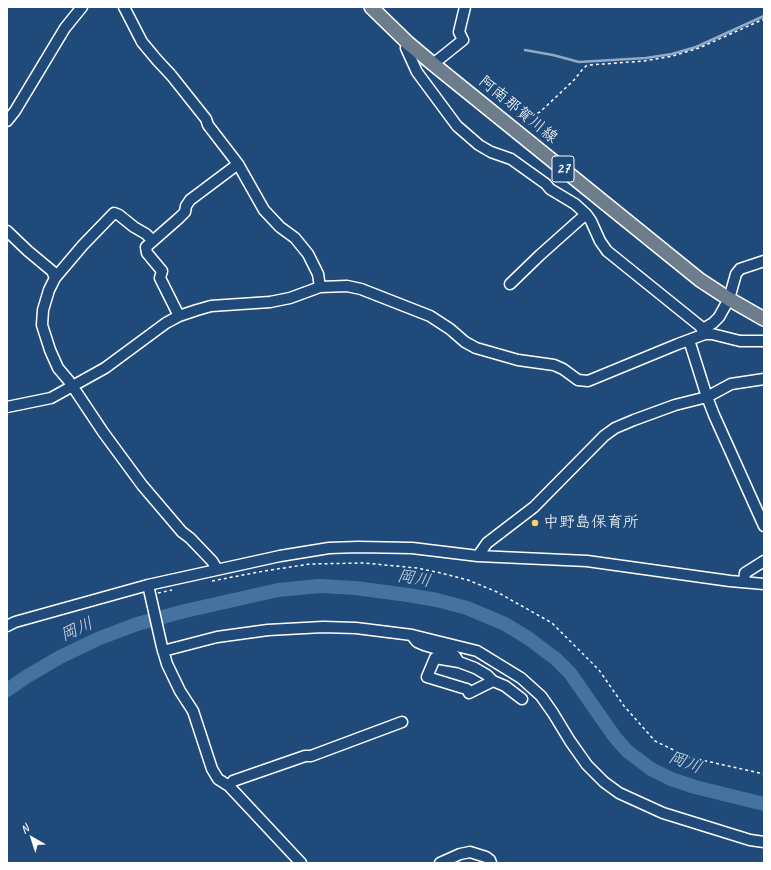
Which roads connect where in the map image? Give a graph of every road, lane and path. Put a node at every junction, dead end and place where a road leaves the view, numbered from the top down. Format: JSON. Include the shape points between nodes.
{"nodes":[{"id":1,"x":82,"y":7,"type":"edge"},
{"id":2,"x":124,"y":7,"type":"edge"},
{"id":3,"x":371,"y":7,"type":"edge"},
{"id":4,"x":465,"y":7,"type":"edge"},
{"id":5,"x":764,"y":19,"type":"edge"},
{"id":6,"x":408,"y":43,"type":"junction"},
{"id":7,"x":433,"y":64,"type":"junction"},
{"id":8,"x":7,"y":122,"type":"edge"},
{"id":9,"x":516,"y":130,"type":"junction"},
{"id":10,"x":238,"y":164,"type":"junction"},
{"id":11,"x":586,"y":214,"type":"junction"},
{"id":12,"x":7,"y":231,"type":"edge"},
{"id":13,"x":152,"y":240,"type":"junction"},
{"id":14,"x":764,"y":261,"type":"edge"},
{"id":15,"x":55,"y":278,"type":"junction"},
{"id":16,"x":510,"y":284,"type":"dead end"},
{"id":17,"x":320,"y":287,"type":"junction"},
{"id":18,"x":729,"y":299,"type":"junction"},
{"id":19,"x":179,"y":316,"type":"junction"},
{"id":20,"x":764,"y":319,"type":"edge"},
{"id":21,"x":704,"y":332,"type":"junction"},
{"id":22,"x":689,"y":340,"type":"junction"},
{"id":23,"x":764,"y":341,"type":"edge"},
{"id":24,"x":764,"y":379,"type":"edge"},
{"id":25,"x":73,"y":386,"type":"junction"},
{"id":26,"x":707,"y":397,"type":"junction"},
{"id":27,"x":7,"y":407,"type":"edge"},
{"id":28,"x":764,"y":526,"type":"edge"},
{"id":29,"x":478,"y":556,"type":"junction"},
{"id":30,"x":764,"y":561,"type":"edge"},
{"id":31,"x":216,"y":569,"type":"junction"},
{"id":32,"x":206,"y":582,"type":"dead end"},
{"id":33,"x":744,"y":582,"type":"junction"},
{"id":34,"x":764,"y":584,"type":"edge"},
{"id":35,"x":175,"y":589,"type":"dead end"},
{"id":36,"x":150,"y":593,"type":"junction"},
{"id":37,"x":7,"y":626,"type":"edge"},
{"id":38,"x":412,"y":635,"type":"junction"},
{"id":39,"x":163,"y":649,"type":"junction"},
{"id":40,"x":459,"y":662,"type":"junction"},
{"id":41,"x":493,"y":681,"type":"junction"},
{"id":42,"x":522,"y":699,"type":"dead end"},
{"id":43,"x":402,"y":722,"type":"dead end"},
{"id":44,"x":764,"y":774,"type":"edge"},
{"id":45,"x":229,"y":786,"type":"junction"},
{"id":46,"x":764,"y":842,"type":"edge"},
{"id":47,"x":301,"y":863,"type":"edge"},
{"id":48,"x":440,"y":863,"type":"edge"},
{"id":49,"x":491,"y":863,"type":"edge"}],
"edges":[{"from":1,"to":8,"type":"street","via":[[65,28]]},
{"from":2,"to":10,"type":"street","via":[[142,42],[172,75]]},
{"from":3,"to":6,"type":"main road","name":"阿南那賀川線","number":"27"},
{"from":4,"to":7,"type":"street","via":[[459,32],[463,40]]},
{"from":5,"to":9,"type":"path","via":[[699,48],[673,56],[586,66],[540,112],[528,118]]},
{"from":6,"to":7,"type":"main road","name":"阿南那賀川線","number":"27"},
{"from":6,"to":11,"type":"street","via":[[406,48],[417,72],[470,138],[492,152],[511,159]]},
{"from":7,"to":9,"type":"main road","name":"阿南那賀川線","number":"27"},
{"from":9,"to":18,"type":"main road","name":"阿南那賀川線","number":"27","via":[[700,280]]},
{"from":10,"to":13,"type":"street","via":[[190,200],[179,218]]},
{"from":10,"to":17,"type":"street","via":[[264,210],[295,238],[308,254],[318,274]]},
{"from":11,"to":16,"type":"street"},
{"from":11,"to":21,"type":"street","via":[[607,252]]},
{"from":12,"to":15,"type":"street","via":[[52,271]]},
{"from":13,"to":15,"type":"street","via":[[114,213]]},
{"from":13,"to":19,"type":"street","via":[[146,247],[146,254],[162,271],[160,278]]},
{"from":14,"to":18,"type":"street","via":[[740,269],[736,274]]},
{"from":15,"to":25,"type":"street","via":[[48,290],[42,325],[58,368]]},
{"from":17,"to":19,"type":"street","via":[[290,298],[211,306]]},
{"from":17,"to":22,"type":"street","via":[[347,286],[361,289],[430,316],[476,348],[518,360],[554,365],[578,380],[588,381],[608,374]]},
{"from":18,"to":20,"type":"main road","name":"阿南那賀川線","number":"27"},
{"from":18,"to":21,"type":"street","via":[[719,317]]},
{"from":19,"to":25,"type":"street","via":[[105,368]]},
{"from":21,"to":22,"type":"street"},
{"from":21,"to":23,"type":"street","via":[[740,341]]},
{"from":22,"to":26,"type":"street"},
{"from":24,"to":26,"type":"street","via":[[731,384]]},
{"from":25,"to":27,"type":"street","via":[[51,398]]},
{"from":25,"to":31,"type":"street","via":[[142,485],[182,532],[212,561]]},
{"from":26,"to":28,"type":"street"},
{"from":26,"to":29,"type":"street","via":[[675,405],[615,428],[534,507],[487,543]]},
{"from":29,"to":31,"type":"street","via":[[412,548],[329,548]]},
{"from":29,"to":33,"type":"street","via":[[587,561]]},
{"from":30,"to":33,"type":"street","via":[[745,573]]},
{"from":31,"to":36,"type":"street"},
{"from":32,"to":44,"type":"path","via":[[310,564],[364,563],[416,568],[468,580],[497,592],[552,623],[599,670],[624,706],[655,741],[688,757]]},
{"from":33,"to":34,"type":"street"},
{"from":35,"to":36,"type":"path"},
{"from":36,"to":37,"type":"street","via":[[15,622]]},
{"from":36,"to":39,"type":"street"},
{"from":38,"to":39,"type":"street","via":[[356,628],[268,630],[217,637]]},
{"from":38,"to":40,"type":"street","via":[[417,642],[452,653]]},
{"from":38,"to":46,"type":"street","via":[[477,651],[522,678],[541,696],[587,765],[618,793],[663,813]]},
{"from":39,"to":45,"type":"street","via":[[180,691],[193,711],[212,769],[218,779]]},
{"from":40,"to":41,"type":"street","via":[[475,668]]},
{"from":40,"to":41,"type":"street","via":[[435,658],[427,676],[463,688],[469,693]]},
{"from":41,"to":42,"type":"street","via":[[505,686]]},
{"from":43,"to":45,"type":"street","via":[[311,756],[304,756],[233,781]]},
{"from":45,"to":47,"type":"street"},
{"from":48,"to":49,"type":"street","via":[[470,852],[486,857]]}]}
